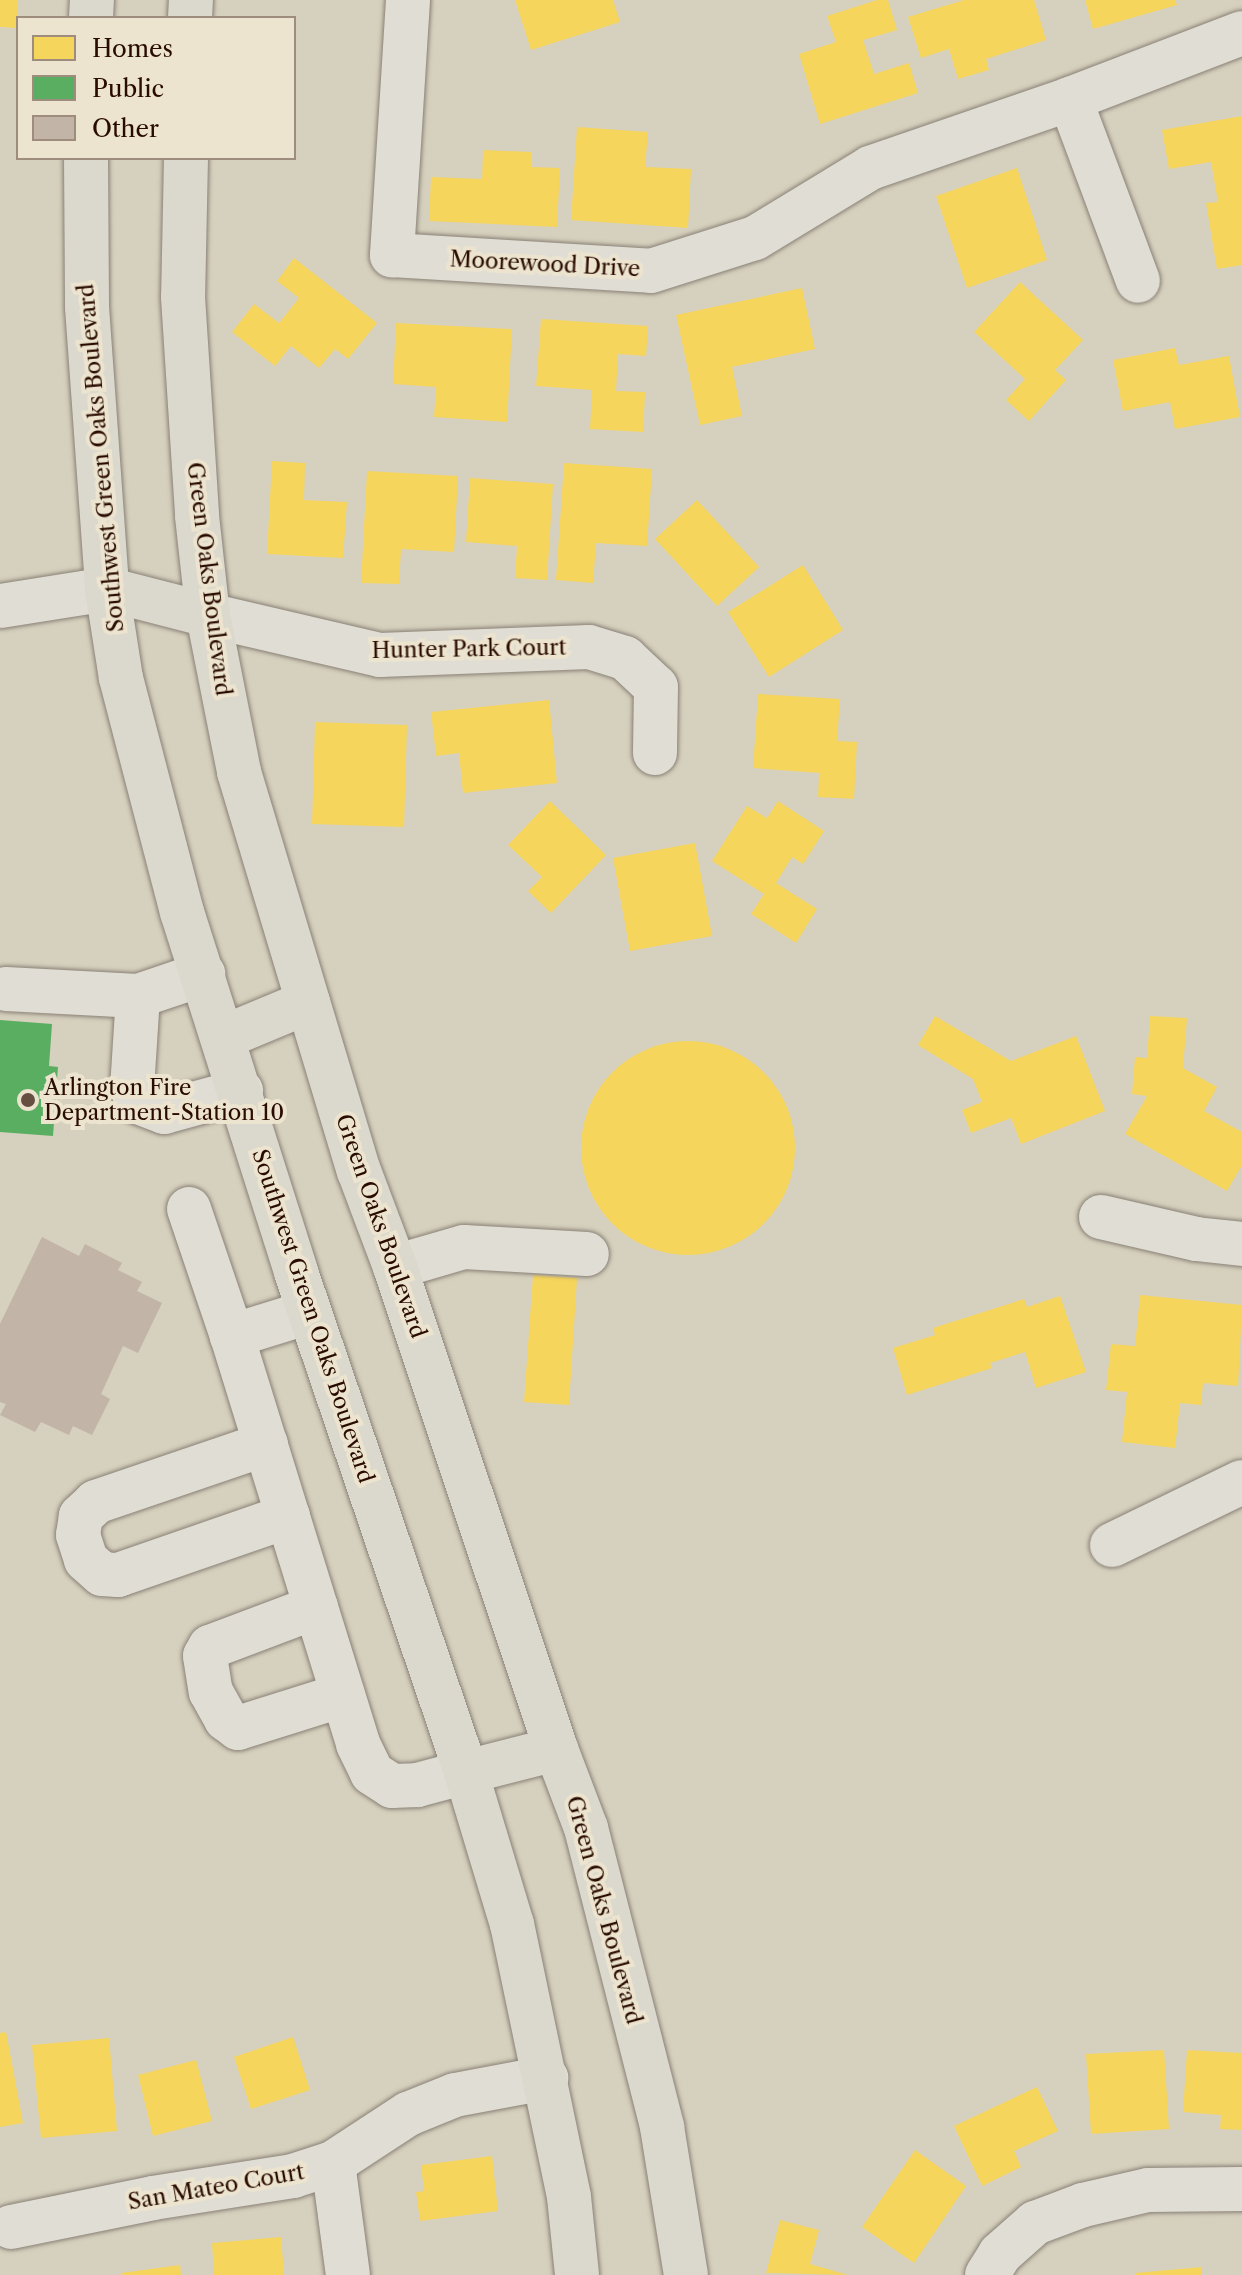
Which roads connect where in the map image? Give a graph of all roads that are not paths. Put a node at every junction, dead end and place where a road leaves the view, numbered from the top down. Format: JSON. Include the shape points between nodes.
{"nodes":[{"id":1,"x":408,"y":0,"type":"edge"},
{"id":2,"x":1242,"y":33,"type":"edge"},
{"id":3,"x":1070,"y":99,"type":"junction"},
{"id":4,"x":86,"y":160,"type":"edge"},
{"id":5,"x":186,"y":160,"type":"edge"},
{"id":6,"x":1138,"y":281,"type":"dead end"},
{"id":7,"x":107,"y":589,"type":"junction"},
{"id":8,"x":0,"y":606,"type":"edge"},
{"id":9,"x":208,"y":615,"type":"junction"},
{"id":10,"x":655,"y":753,"type":"dead end"},
{"id":11,"x":203,"y":974,"type":"junction"},
{"id":12,"x":6,"y":989,"type":"dead end"},
{"id":13,"x":138,"y":996,"type":"junction"},
{"id":14,"x":308,"y":1002,"type":"junction"},
{"id":15,"x":224,"y":1037,"type":"junction"},
{"id":16,"x":241,"y":1091,"type":"junction"},
{"id":17,"x":189,"y":1209,"type":"dead end"},
{"id":18,"x":1101,"y":1217,"type":"dead end"},
{"id":19,"x":1242,"y":1244,"type":"edge"},
{"id":20,"x":587,"y":1254,"type":"dead end"},
{"id":21,"x":395,"y":1267,"type":"junction"},
{"id":22,"x":309,"y":1312,"type":"junction"},
{"id":23,"x":232,"y":1336,"type":"junction"},
{"id":24,"x":266,"y":1444,"type":"junction"},
{"id":25,"x":1242,"y":1482,"type":"edge"},
{"id":26,"x":288,"y":1516,"type":"junction"},
{"id":27,"x":1112,"y":1545,"type":"dead end"},
{"id":28,"x":316,"y":1607,"type":"junction"},
{"id":29,"x":343,"y":1695,"type":"junction"},
{"id":30,"x":556,"y":1749,"type":"junction"},
{"id":31,"x":466,"y":1772,"type":"junction"},
{"id":32,"x":546,"y":2078,"type":"junction"},
{"id":33,"x":333,"y":2163,"type":"junction"},
{"id":34,"x":1242,"y":2189,"type":"edge"},
{"id":35,"x":11,"y":2227,"type":"dead end"},
{"id":36,"x":348,"y":2275,"type":"edge"},
{"id":37,"x":577,"y":2275,"type":"edge"},
{"id":38,"x":686,"y":2275,"type":"edge"},
{"id":39,"x":987,"y":2275,"type":"edge"}],
"edges":[{"from":1,"to":3,"type":"street","name":"Moorewood Drive","via":[[392,255],[651,271],[755,238],[870,168]]},
{"from":2,"to":3,"type":"street","name":"Moorewood Drive"},
{"from":3,"to":6,"type":"street"},
{"from":4,"to":7,"type":"main road","name":"Southwest Green Oaks Boulevard","via":[[87,307]]},
{"from":5,"to":9,"type":"main road","name":"Green Oaks Boulevard","via":[[183,297]]},
{"from":7,"to":8,"type":"street"},
{"from":7,"to":9,"type":"main road"},
{"from":7,"to":11,"type":"main road","name":"Southwest Green Oaks Boulevard","via":[[121,678]]},
{"from":9,"to":10,"type":"street","name":"Hunter Park Court","via":[[380,655],[589,647],[625,658],[656,687]]},
{"from":9,"to":14,"type":"main road","name":"Green Oaks Boulevard","via":[[239,772]]},
{"from":11,"to":13,"type":"street"},
{"from":11,"to":15,"type":"main road","name":"Southwest Green Oaks Boulevard"},
{"from":12,"to":13,"type":"street"},
{"from":13,"to":16,"type":"street","via":[[132,1089],[138,1102],[164,1112]]},
{"from":14,"to":15,"type":"main road"},
{"from":14,"to":21,"type":"main road","name":"Green Oaks Boulevard","via":[[359,1171]]},
{"from":15,"to":16,"type":"main road","name":"Southwest Green Oaks Boulevard"},
{"from":16,"to":22,"type":"main road","name":"Southwest Green Oaks Boulevard"},
{"from":17,"to":23,"type":"street"},
{"from":18,"to":19,"type":"street"},
{"from":20,"to":21,"type":"street","via":[[464,1247]]},
{"from":21,"to":30,"type":"main road","name":"Green Oaks Boulevard"},
{"from":22,"to":23,"type":"street"},
{"from":22,"to":31,"type":"main road","name":"Southwest Green Oaks Boulevard"},
{"from":23,"to":24,"type":"street"},
{"from":24,"to":26,"type":"street"},
{"from":24,"to":26,"type":"street","via":[[96,1502],[81,1516],[78,1535],[86,1560],[102,1574],[118,1575]]},
{"from":25,"to":27,"type":"street"},
{"from":26,"to":28,"type":"street"},
{"from":28,"to":29,"type":"street"},
{"from":28,"to":29,"type":"street","via":[[210,1647],[205,1656],[211,1692],[226,1719],[238,1728]]},
{"from":29,"to":31,"type":"street","via":[[372,1773],[392,1786]]},
{"from":30,"to":31,"type":"main road"},
{"from":30,"to":38,"type":"main road","name":"Green Oaks Boulevard","via":[[586,1828],[662,2127]]},
{"from":31,"to":32,"type":"main road","name":"Southwest Green Oaks Boulevard","via":[[512,1924]]},
{"from":32,"to":33,"type":"street","name":"San Mateo Court","via":[[455,2095],[408,2114]]},
{"from":32,"to":37,"type":"main road","name":"Southwest Green Oaks Boulevard","via":[[569,2197]]},
{"from":33,"to":35,"type":"street","name":"San Mateo Court","via":[[293,2176]]},
{"from":33,"to":36,"type":"street"},
{"from":34,"to":39,"type":"street","via":[[1148,2190],[1083,2205],[1035,2223],[1000,2254]]}]}
